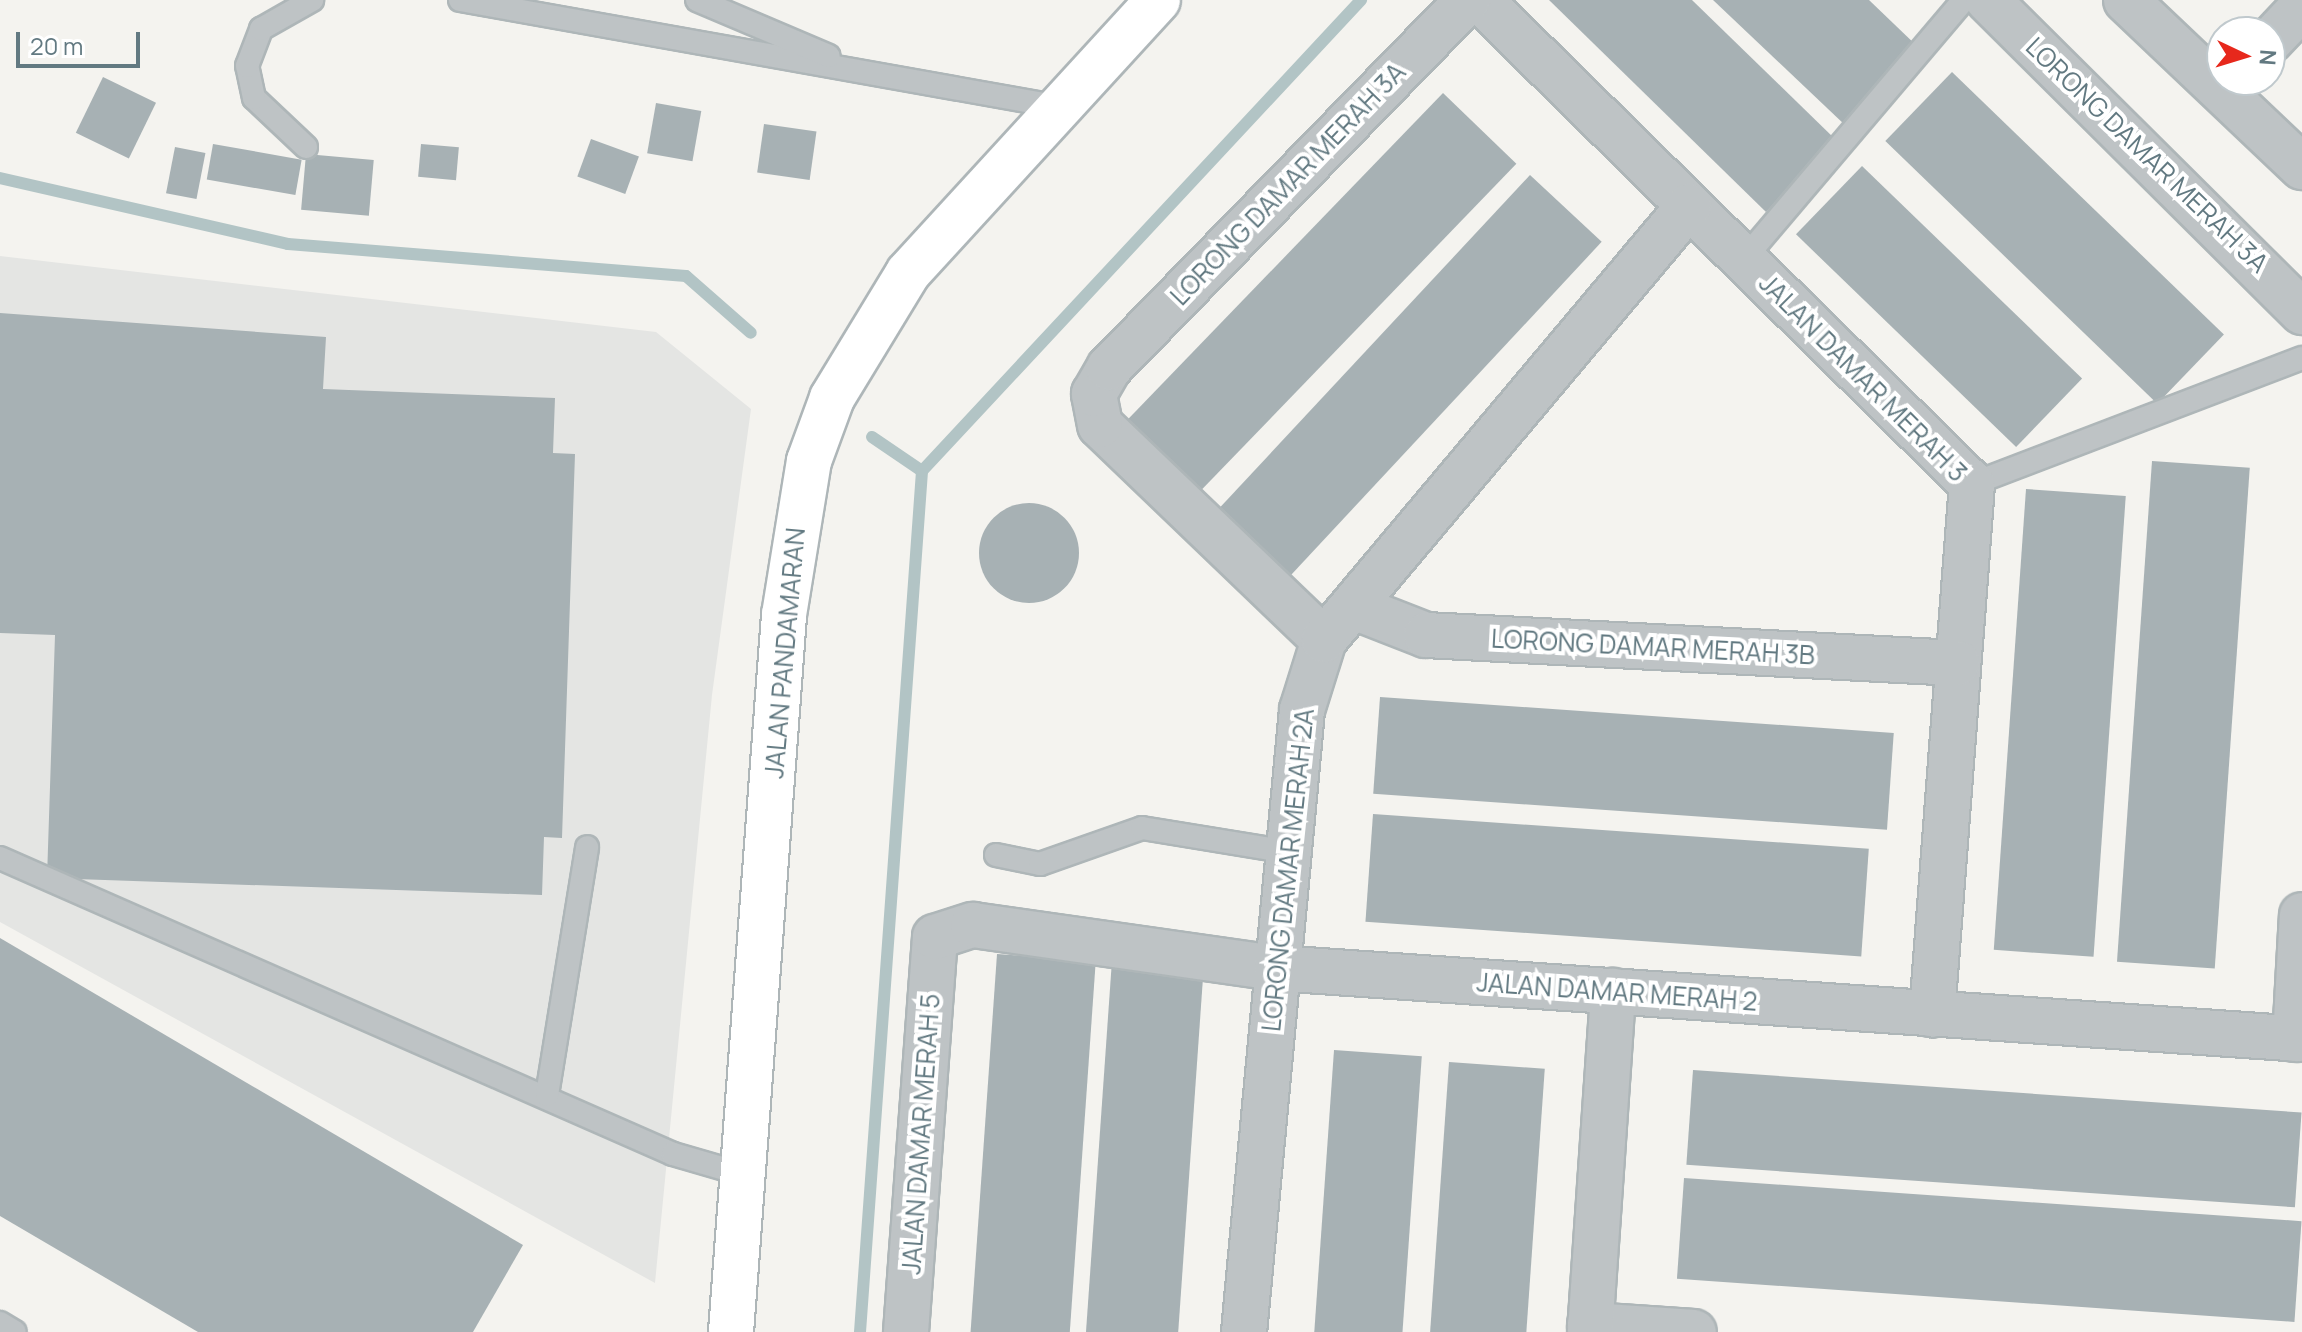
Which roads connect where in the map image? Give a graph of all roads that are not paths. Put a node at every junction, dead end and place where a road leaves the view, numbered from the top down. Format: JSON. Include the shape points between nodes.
{"nodes":[{"id":1,"x":312,"y":0,"type":"edge"},
{"id":2,"x":460,"y":0,"type":"edge"},
{"id":3,"x":697,"y":0,"type":"edge"},
{"id":4,"x":1158,"y":0,"type":"edge"},
{"id":5,"x":1468,"y":0,"type":"edge"},
{"id":6,"x":1480,"y":0,"type":"edge"},
{"id":7,"x":1964,"y":0,"type":"edge"},
{"id":8,"x":1988,"y":0,"type":"edge"},
{"id":9,"x":2126,"y":0,"type":"edge"},
{"id":10,"x":2302,"y":7,"type":"edge"},
{"id":11,"x":2286,"y":24,"type":"edge"},
{"id":12,"x":2206,"y":67,"type":"edge"},
{"id":13,"x":867,"y":72,"type":"junction"},
{"id":14,"x":2237,"y":96,"type":"edge"},
{"id":15,"x":1060,"y":107,"type":"junction"},
{"id":16,"x":306,"y":147,"type":"dead end"},
{"id":17,"x":2302,"y":167,"type":"edge"},
{"id":18,"x":1689,"y":206,"type":"junction"},
{"id":19,"x":1744,"y":259,"type":"junction"},
{"id":20,"x":2302,"y":312,"type":"edge"},
{"id":21,"x":2302,"y":358,"type":"edge"},
{"id":22,"x":1972,"y":484,"type":"junction"},
{"id":23,"x":1354,"y":607,"type":"junction"},
{"id":24,"x":1324,"y":640,"type":"junction"},
{"id":25,"x":1957,"y":663,"type":"junction"},
{"id":26,"x":587,"y":847,"type":"dead end"},
{"id":27,"x":1288,"y":852,"type":"junction"},
{"id":28,"x":996,"y":855,"type":"dead end"},
{"id":29,"x":0,"y":858,"type":"edge"},
{"id":30,"x":2302,"y":915,"type":"edge"},
{"id":31,"x":935,"y":937,"type":"joint"},
{"id":32,"x":1277,"y":968,"type":"junction"},
{"id":33,"x":1613,"y":991,"type":"junction"},
{"id":34,"x":1932,"y":1014,"type":"junction"},
{"id":35,"x":2298,"y":1039,"type":"edge"},
{"id":36,"x":547,"y":1095,"type":"junction"},
{"id":37,"x":742,"y":1174,"type":"junction"},
{"id":38,"x":0,"y":1323,"type":"edge"},
{"id":39,"x":1590,"y":1328,"type":"edge"},
{"id":40,"x":15,"y":1332,"type":"edge"},
{"id":41,"x":731,"y":1332,"type":"edge"},
{"id":42,"x":906,"y":1332,"type":"edge"},
{"id":43,"x":1244,"y":1332,"type":"edge"},
{"id":44,"x":1694,"y":1332,"type":"edge"}],
"edges":[{"from":1,"to":16,"type":"lane","via":[[261,29],[247,66],[254,98]]},
{"from":2,"to":13,"type":"lane"},
{"from":3,"to":13,"type":"lane"},
{"from":4,"to":15,"type":"main road","name":"JALAN PANDAMARAN"},
{"from":5,"to":24,"type":"street","name":"LORONG DAMAR MERAH 3A","via":[[1109,368],[1094,394],[1100,425]]},
{"from":6,"to":18,"type":"street","name":"JALAN DAMAR MERAH 3"},
{"from":7,"to":19,"type":"lane"},
{"from":8,"to":20,"type":"street","name":"LORONG DAMAR MERAH 3A"},
{"from":9,"to":12,"type":"street"},
{"from":10,"to":11,"type":"street"},
{"from":13,"to":15,"type":"lane"},
{"from":14,"to":17,"type":"street"},
{"from":15,"to":37,"type":"main road","name":"JALAN PANDAMARAN","via":[[908,273],[839,386],[809,461],[784,615]]},
{"from":18,"to":19,"type":"street","name":"JALAN DAMAR MERAH 3"},
{"from":18,"to":23,"type":"street","name":"LORONG DAMAR MERAH 2A"},
{"from":19,"to":22,"type":"street","name":"JALAN DAMAR MERAH 3"},
{"from":21,"to":22,"type":"lane"},
{"from":22,"to":25,"type":"street","name":"JALAN DAMAR MERAH 3"},
{"from":23,"to":24,"type":"street","name":"LORONG DAMAR MERAH 2A"},
{"from":23,"to":25,"type":"street","name":"LORONG DAMAR MERAH 3B","via":[[1426,635]]},
{"from":24,"to":27,"type":"street","name":"LORONG DAMAR MERAH 2A","via":[[1302,710]]},
{"from":25,"to":34,"type":"street","name":"JALAN DAMAR MERAH 3"},
{"from":26,"to":36,"type":"lane"},
{"from":27,"to":28,"type":"lane","via":[[1142,828],[1040,864]]},
{"from":27,"to":32,"type":"street","name":"LORONG DAMAR MERAH 2A"},
{"from":29,"to":36,"type":"lane"},
{"from":30,"to":35,"type":"street"},
{"from":31,"to":32,"type":"street","name":"JALAN DAMAR MERAH 2","via":[[973,925]]},
{"from":31,"to":42,"type":"street","name":"JALAN DAMAR MERAH 5"},
{"from":32,"to":33,"type":"street","name":"JALAN DAMAR MERAH 2"},
{"from":32,"to":43,"type":"street","name":"LORONG DAMAR MERAH 2A"},
{"from":33,"to":34,"type":"street","name":"JALAN DAMAR MERAH 2"},
{"from":33,"to":39,"type":"street"},
{"from":34,"to":35,"type":"street","name":"JALAN DAMAR MERAH 2"},
{"from":36,"to":37,"type":"lane","via":[[673,1154]]},
{"from":37,"to":41,"type":"main road","name":"JALAN PANDAMARAN"},
{"from":38,"to":40,"type":"lane"},
{"from":39,"to":44,"type":"street"}]}
